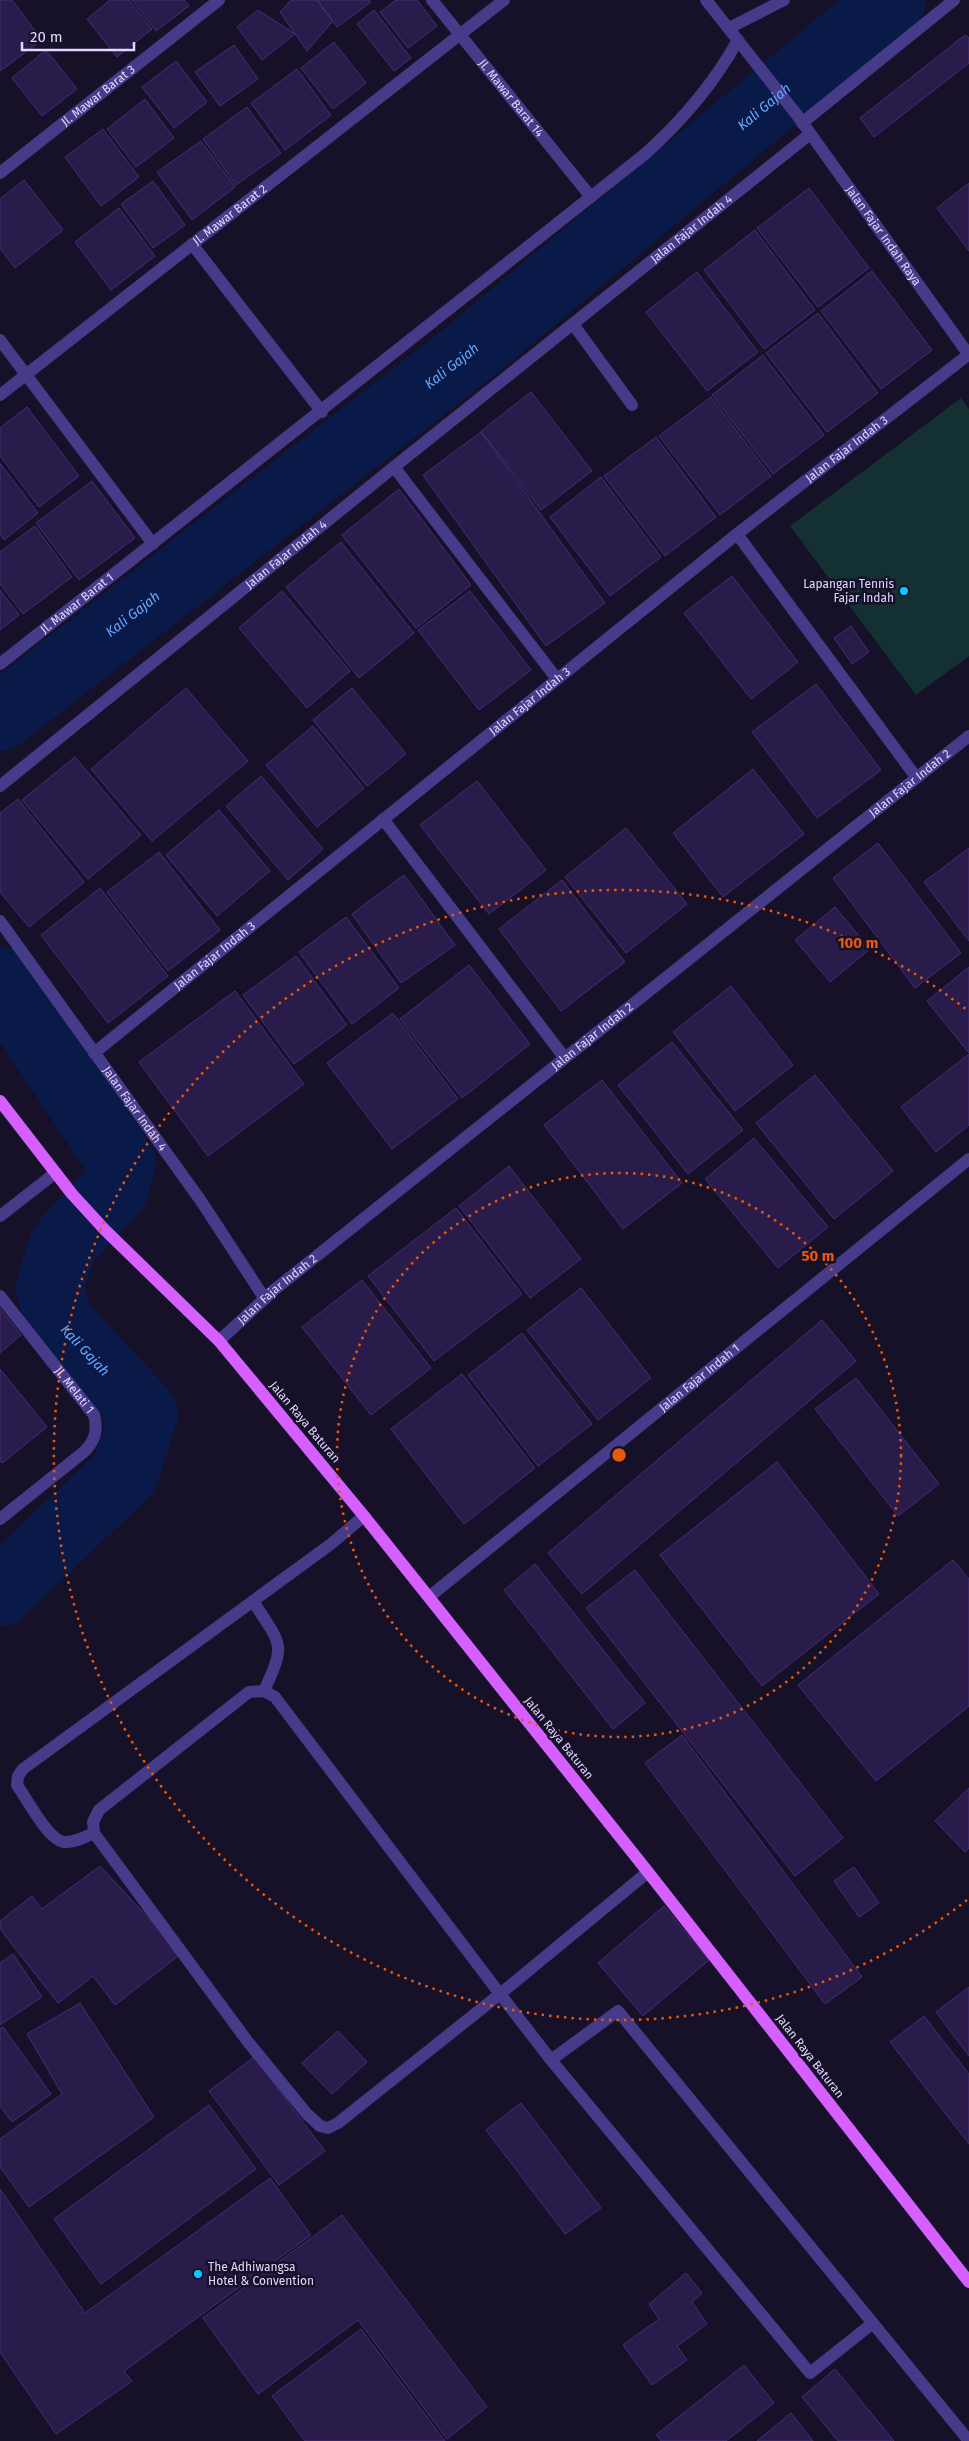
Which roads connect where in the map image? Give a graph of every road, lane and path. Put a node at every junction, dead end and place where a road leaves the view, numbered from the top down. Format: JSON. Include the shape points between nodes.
{"nodes":[{"id":1,"x":219,"y":0,"type":"edge"},
{"id":2,"x":432,"y":0,"type":"edge"},
{"id":3,"x":504,"y":0,"type":"edge"},
{"id":4,"x":706,"y":0,"type":"edge"},
{"id":5,"x":784,"y":0,"type":"edge"},
{"id":6,"x":954,"y":0,"type":"edge"},
{"id":7,"x":729,"y":28,"type":"junction"},
{"id":8,"x":459,"y":34,"type":"junction"},
{"id":9,"x":738,"y":40,"type":"junction"},
{"id":10,"x":800,"y":119,"type":"junction"},
{"id":11,"x":810,"y":134,"type":"junction"},
{"id":12,"x":0,"y":173,"type":"edge"},
{"id":13,"x":591,"y":198,"type":"junction"},
{"id":14,"x":192,"y":244,"type":"junction"},
{"id":15,"x":573,"y":324,"type":"junction"},
{"id":16,"x":0,"y":340,"type":"edge"},
{"id":17,"x":969,"y":355,"type":"edge"},
{"id":18,"x":26,"y":374,"type":"junction"},
{"id":19,"x":0,"y":394,"type":"edge"},
{"id":20,"x":632,"y":405,"type":"dead end"},
{"id":21,"x":322,"y":412,"type":"junction"},
{"id":22,"x":394,"y":467,"type":"junction"},
{"id":23,"x":738,"y":534,"type":"junction"},
{"id":24,"x":153,"y":544,"type":"junction"},
{"id":25,"x":0,"y":664,"type":"edge"},
{"id":26,"x":557,"y":678,"type":"junction"},
{"id":27,"x":969,"y":736,"type":"edge"},
{"id":28,"x":916,"y":777,"type":"junction"},
{"id":29,"x":0,"y":786,"type":"edge"},
{"id":30,"x":383,"y":818,"type":"junction"},
{"id":31,"x":0,"y":921,"type":"edge"},
{"id":32,"x":94,"y":1052,"type":"junction"},
{"id":33,"x":564,"y":1057,"type":"junction"},
{"id":34,"x":0,"y":1101,"type":"edge"},
{"id":35,"x":969,"y":1158,"type":"edge"},
{"id":36,"x":54,"y":1174,"type":"junction"},
{"id":37,"x":0,"y":1216,"type":"edge"},
{"id":38,"x":0,"y":1296,"type":"edge"},
{"id":39,"x":265,"y":1299,"type":"junction"},
{"id":40,"x":220,"y":1341,"type":"junction"},
{"id":41,"x":364,"y":1516,"type":"junction"},
{"id":42,"x":0,"y":1519,"type":"edge"},
{"id":43,"x":429,"y":1597,"type":"junction"},
{"id":44,"x":253,"y":1602,"type":"junction"},
{"id":45,"x":264,"y":1691,"type":"junction"},
{"id":46,"x":94,"y":1833,"type":"junction"},
{"id":47,"x":648,"y":1872,"type":"junction"},
{"id":48,"x":500,"y":1994,"type":"junction"},
{"id":49,"x":551,"y":2060,"type":"junction"},
{"id":50,"x":969,"y":2282,"type":"edge"},
{"id":51,"x":873,"y":2323,"type":"junction"},
{"id":52,"x":969,"y":2441,"type":"edge"}],
"edges":[{"from":1,"to":12,"type":"street","name":"Jl. Mawar Barat 3"},
{"from":2,"to":8,"type":"street","name":"Jl. Mawar Barat 14"},
{"from":3,"to":8,"type":"street","name":"Jl. Mawar Barat 2"},
{"from":4,"to":7,"type":"street","name":"Jalan Fajar Indah Raya"},
{"from":5,"to":7,"type":"street"},
{"from":6,"to":10,"type":"street"},
{"from":7,"to":9,"type":"street","name":"Jalan Fajar Indah Raya"},
{"from":8,"to":13,"type":"street","name":"Jl. Mawar Barat 14"},
{"from":8,"to":14,"type":"street","name":"Jl. Mawar Barat 2"},
{"from":9,"to":10,"type":"street","name":"Jalan Fajar Indah Raya"},
{"from":9,"to":13,"type":"street","name":"Jl. Mawar Barat 1","via":[[722,69],[679,123]]},
{"from":10,"to":11,"type":"street","name":"Jalan Fajar Indah Raya"},
{"from":11,"to":15,"type":"street","name":"Jalan Fajar Indah 4"},
{"from":11,"to":17,"type":"street","name":"Jalan Fajar Indah Raya"},
{"from":13,"to":21,"type":"street","name":"Jl. Mawar Barat 1"},
{"from":14,"to":18,"type":"street","name":"Jl. Mawar Barat 2"},
{"from":14,"to":21,"type":"street"},
{"from":15,"to":20,"type":"street"},
{"from":15,"to":22,"type":"street","name":"Jalan Fajar Indah 4"},
{"from":16,"to":18,"type":"street"},
{"from":17,"to":23,"type":"street","name":"Jalan Fajar Indah 3"},
{"from":18,"to":19,"type":"street","name":"Jl. Mawar Barat 2"},
{"from":18,"to":24,"type":"street"},
{"from":21,"to":24,"type":"street","name":"Jl. Mawar Barat 1"},
{"from":22,"to":26,"type":"street"},
{"from":22,"to":29,"type":"street","name":"Jalan Fajar Indah 4"},
{"from":23,"to":26,"type":"street","name":"Jalan Fajar Indah 3"},
{"from":23,"to":28,"type":"street"},
{"from":24,"to":25,"type":"street","name":"Jl. Mawar Barat 1"},
{"from":26,"to":30,"type":"street","name":"Jalan Fajar Indah 3"},
{"from":27,"to":28,"type":"street","name":"Jalan Fajar Indah 2"},
{"from":28,"to":33,"type":"street","name":"Jalan Fajar Indah 2"},
{"from":30,"to":32,"type":"street","name":"Jalan Fajar Indah 3"},
{"from":30,"to":33,"type":"street"},
{"from":31,"to":32,"type":"street","name":"Jalan Fajar Indah 4"},
{"from":32,"to":39,"type":"street","name":"Jalan Fajar Indah 4","via":[[201,1201]]},
{"from":33,"to":39,"type":"street","name":"Jalan Fajar Indah 2"},
{"from":34,"to":36,"type":"main road","name":"Jalan Raya Baturan"},
{"from":35,"to":43,"type":"street","name":"Jalan Fajar Indah 1"},
{"from":36,"to":37,"type":"street"},
{"from":36,"to":40,"type":"main road","name":"Jalan Raya Baturan","via":[[105,1230]]},
{"from":38,"to":42,"type":"street","name":"Jl. Melati 1","via":[[94,1415],[97,1426],[93,1442],[85,1451]]},
{"from":39,"to":40,"type":"street","name":"Jalan Fajar Indah 2"},
{"from":40,"to":41,"type":"main road","name":"Jalan Raya Baturan"},
{"from":41,"to":43,"type":"main road","name":"Jalan Raya Baturan"},
{"from":41,"to":44,"type":"street"},
{"from":43,"to":47,"type":"main road","name":"Jalan Raya Baturan"},
{"from":44,"to":45,"type":"street","via":[[280,1644],[279,1659]]},
{"from":44,"to":46,"type":"street","via":[[23,1769],[18,1776],[17,1785],[54,1839],[77,1841]]},
{"from":45,"to":46,"type":"street","via":[[249,1692],[98,1810],[93,1822]]},
{"from":45,"to":48,"type":"street","via":[[275,1697]]},
{"from":46,"to":48,"type":"street","via":[[248,2042],[320,2126],[328,2128],[338,2123]]},
{"from":47,"to":48,"type":"street"},
{"from":47,"to":50,"type":"main road","name":"Jalan Raya Baturan"},
{"from":48,"to":49,"type":"street"},
{"from":49,"to":51,"type":"street","via":[[810,2372]]},
{"from":49,"to":51,"type":"street","via":[[618,2011]]},
{"from":51,"to":52,"type":"street"}]}
